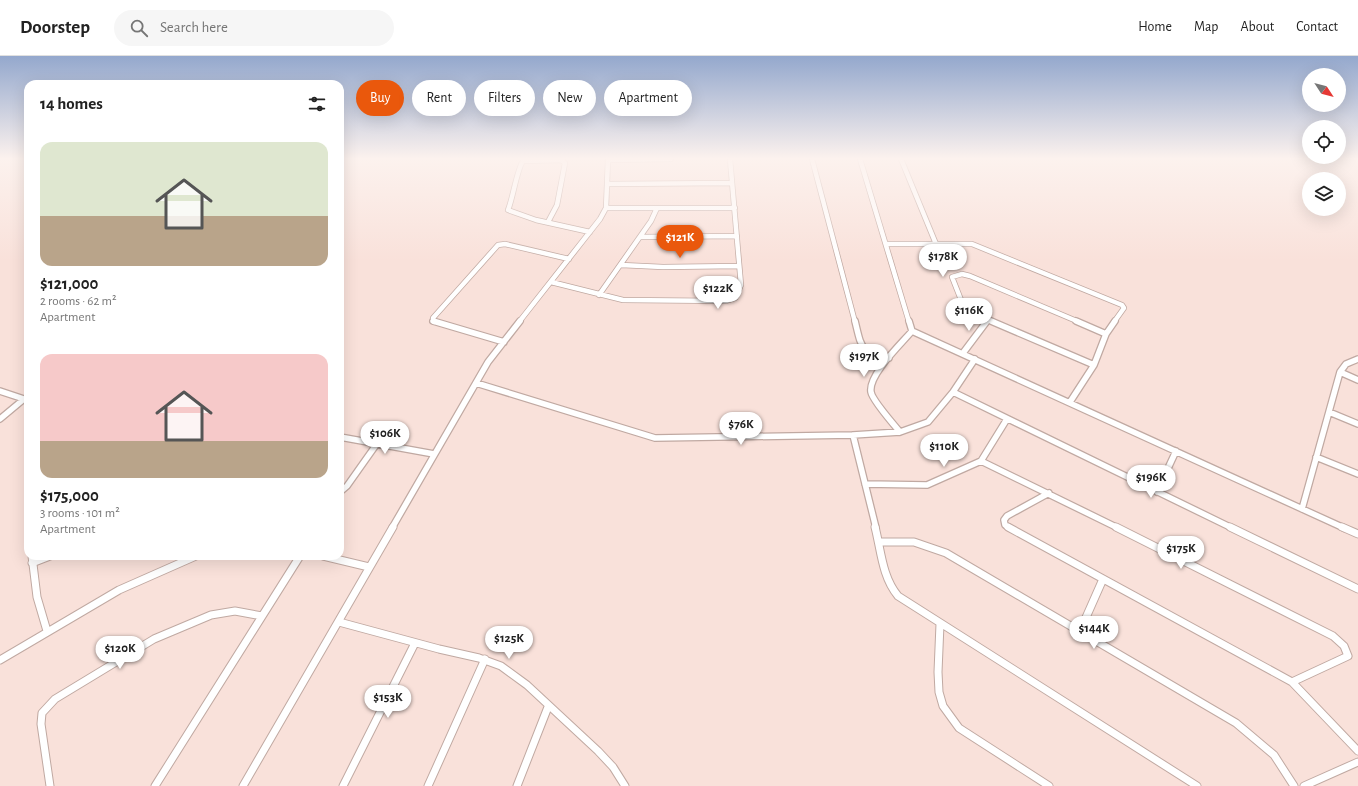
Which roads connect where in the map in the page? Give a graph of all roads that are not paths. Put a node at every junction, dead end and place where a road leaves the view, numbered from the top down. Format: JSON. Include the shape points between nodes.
{"nodes":[{"id":1,"x":514,"y":193,"type":"edge"},
{"id":2,"x":559,"y":193,"type":"edge"},
{"id":3,"x":607,"y":193,"type":"edge"},
{"id":4,"x":733,"y":193,"type":"edge"},
{"id":5,"x":821,"y":193,"type":"edge"},
{"id":6,"x":870,"y":193,"type":"edge"},
{"id":7,"x":915,"y":193,"type":"edge"},
{"id":8,"x":606,"y":208,"type":"junction"},
{"id":9,"x":657,"y":208,"type":"junction"},
{"id":10,"x":735,"y":208,"type":"junction"},
{"id":11,"x":548,"y":222,"type":"junction"},
{"id":12,"x":590,"y":232,"type":"junction"},
{"id":13,"x":737,"y":236,"type":"junction"},
{"id":14,"x":640,"y":237,"type":"junction"},
{"id":15,"x":886,"y":244,"type":"junction"},
{"id":16,"x":936,"y":244,"type":"junction"},
{"id":17,"x":569,"y":259,"type":"junction"},
{"id":18,"x":621,"y":265,"type":"junction"},
{"id":19,"x":739,"y":266,"type":"junction"},
{"id":20,"x":551,"y":282,"type":"junction"},
{"id":21,"x":599,"y":295,"type":"junction"},
{"id":22,"x":988,"y":320,"type":"junction"},
{"id":23,"x":912,"y":331,"type":"junction"},
{"id":24,"x":1106,"y":334,"type":"junction"},
{"id":25,"x":504,"y":342,"type":"junction"},
{"id":26,"x":963,"y":353,"type":"junction"},
{"id":27,"x":889,"y":358,"type":"junction"},
{"id":28,"x":975,"y":359,"type":"junction"},
{"id":29,"x":1358,"y":359,"type":"edge"},
{"id":30,"x":1094,"y":365,"type":"junction"},
{"id":31,"x":1340,"y":372,"type":"junction"},
{"id":32,"x":1358,"y":380,"type":"edge"},
{"id":33,"x":476,"y":383,"type":"junction"},
{"id":34,"x":0,"y":391,"type":"edge"},
{"id":35,"x":953,"y":392,"type":"junction"},
{"id":36,"x":1070,"y":402,"type":"junction"},
{"id":37,"x":1329,"y":412,"type":"junction"},
{"id":38,"x":0,"y":419,"type":"edge"},
{"id":39,"x":1007,"y":419,"type":"junction"},
{"id":40,"x":1358,"y":424,"type":"edge"},
{"id":41,"x":900,"y":432,"type":"junction"},
{"id":42,"x":853,"y":435,"type":"junction"},
{"id":43,"x":344,"y":438,"type":"edge"},
{"id":44,"x":376,"y":445,"type":"junction"},
{"id":45,"x":1176,"y":451,"type":"junction"},
{"id":46,"x":434,"y":454,"type":"junction"},
{"id":47,"x":1316,"y":457,"type":"junction"},
{"id":48,"x":980,"y":461,"type":"junction"},
{"id":49,"x":1358,"y":474,"type":"edge"},
{"id":50,"x":865,"y":484,"type":"junction"},
{"id":51,"x":344,"y":489,"type":"edge"},
{"id":52,"x":1157,"y":492,"type":"junction"},
{"id":53,"x":1049,"y":493,"type":"junction"},
{"id":54,"x":1302,"y":509,"type":"junction"},
{"id":55,"x":1358,"y":534,"type":"edge"},
{"id":56,"x":879,"y":542,"type":"junction"},
{"id":57,"x":32,"y":560,"type":"edge"},
{"id":58,"x":187,"y":560,"type":"edge"},
{"id":59,"x":297,"y":560,"type":"edge"},
{"id":60,"x":340,"y":560,"type":"edge"},
{"id":61,"x":369,"y":567,"type":"junction"},
{"id":62,"x":1102,"y":579,"type":"junction"},
{"id":63,"x":1358,"y":590,"type":"edge"},
{"id":64,"x":262,"y":616,"type":"junction"},
{"id":65,"x":339,"y":622,"type":"junction"},
{"id":66,"x":940,"y":624,"type":"junction"},
{"id":67,"x":47,"y":631,"type":"junction"},
{"id":68,"x":1080,"y":631,"type":"junction"},
{"id":69,"x":415,"y":643,"type":"junction"},
{"id":70,"x":485,"y":659,"type":"junction"},
{"id":71,"x":0,"y":660,"type":"edge"},
{"id":72,"x":1292,"y":682,"type":"junction"},
{"id":73,"x":548,"y":707,"type":"junction"},
{"id":74,"x":1358,"y":751,"type":"edge"},
{"id":75,"x":1358,"y":762,"type":"edge"},
{"id":76,"x":50,"y":786,"type":"edge"},
{"id":77,"x":155,"y":786,"type":"edge"},
{"id":78,"x":243,"y":786,"type":"edge"},
{"id":79,"x":343,"y":786,"type":"edge"},
{"id":80,"x":428,"y":786,"type":"edge"},
{"id":81,"x":517,"y":786,"type":"edge"},
{"id":82,"x":625,"y":786,"type":"edge"},
{"id":83,"x":1049,"y":786,"type":"edge"},
{"id":84,"x":1197,"y":786,"type":"edge"},
{"id":85,"x":1294,"y":786,"type":"edge"},
{"id":86,"x":1304,"y":786,"type":"edge"}],
"edges":[{"from":1,"to":11,"type":"street","via":[[508,208],[510,211]]},
{"from":2,"to":11,"type":"street","via":[[557,205]]},
{"from":3,"to":8,"type":"street"},
{"from":4,"to":10,"type":"street"},
{"from":5,"to":27,"type":"street","via":[[860,346],[868,352]]},
{"from":6,"to":15,"type":"street"},
{"from":7,"to":16,"type":"street"},
{"from":8,"to":9,"type":"street"},
{"from":8,"to":12,"type":"street"},
{"from":9,"to":10,"type":"street"},
{"from":9,"to":14,"type":"street"},
{"from":10,"to":13,"type":"street"},
{"from":11,"to":12,"type":"street"},
{"from":12,"to":17,"type":"street"},
{"from":13,"to":14,"type":"street"},
{"from":13,"to":19,"type":"street"},
{"from":14,"to":18,"type":"street"},
{"from":15,"to":16,"type":"street"},
{"from":15,"to":23,"type":"street"},
{"from":16,"to":24,"type":"street","via":[[972,244],[1117,302],[1124,308]]},
{"from":17,"to":20,"type":"street"},
{"from":17,"to":25,"type":"street","via":[[505,244],[498,245],[432,320],[434,323]]},
{"from":18,"to":19,"type":"street"},
{"from":18,"to":21,"type":"street"},
{"from":19,"to":21,"type":"street","via":[[739,292],[735,298],[726,301],[623,300]]},
{"from":20,"to":21,"type":"street"},
{"from":20,"to":25,"type":"street"},
{"from":22,"to":24,"type":"street","via":[[965,310],[952,277],[962,274],[970,276]]},
{"from":22,"to":26,"type":"street"},
{"from":22,"to":30,"type":"street"},
{"from":23,"to":26,"type":"street"},
{"from":23,"to":27,"type":"street"},
{"from":24,"to":30,"type":"street"},
{"from":25,"to":33,"type":"street"},
{"from":26,"to":28,"type":"street"},
{"from":27,"to":41,"type":"street","via":[[875,375],[871,393]]},
{"from":28,"to":35,"type":"street"},
{"from":28,"to":36,"type":"street"},
{"from":29,"to":31,"type":"street","via":[[1346,364]]},
{"from":30,"to":36,"type":"street"},
{"from":31,"to":32,"type":"street"},
{"from":31,"to":37,"type":"street"},
{"from":33,"to":42,"type":"street","via":[[655,438]]},
{"from":33,"to":46,"type":"street"},
{"from":34,"to":38,"type":"street","via":[[24,399]]},
{"from":35,"to":39,"type":"street"},
{"from":35,"to":41,"type":"street","via":[[928,422]]},
{"from":36,"to":45,"type":"street"},
{"from":37,"to":40,"type":"street"},
{"from":37,"to":47,"type":"street"},
{"from":39,"to":48,"type":"street"},
{"from":39,"to":52,"type":"street"},
{"from":41,"to":42,"type":"street"},
{"from":42,"to":50,"type":"street"},
{"from":43,"to":44,"type":"street"},
{"from":44,"to":46,"type":"street"},
{"from":44,"to":51,"type":"street"},
{"from":45,"to":52,"type":"street"},
{"from":45,"to":54,"type":"street"},
{"from":46,"to":61,"type":"street"},
{"from":47,"to":49,"type":"street"},
{"from":47,"to":54,"type":"street"},
{"from":48,"to":50,"type":"street","via":[[927,485]]},
{"from":48,"to":53,"type":"street"},
{"from":50,"to":56,"type":"street"},
{"from":52,"to":63,"type":"street"},
{"from":53,"to":62,"type":"street","via":[[1007,516],[1005,524]]},
{"from":53,"to":72,"type":"street","via":[[1333,636],[1344,646],[1348,656]]},
{"from":54,"to":55,"type":"street"},
{"from":56,"to":66,"type":"street","via":[[886,577],[891,588],[898,596]]},
{"from":56,"to":68,"type":"street","via":[[914,542],[929,546]]},
{"from":57,"to":67,"type":"street","via":[[37,597]]},
{"from":58,"to":67,"type":"street","via":[[118,590]]},
{"from":59,"to":64,"type":"street"},
{"from":60,"to":61,"type":"street"},
{"from":61,"to":65,"type":"street"},
{"from":62,"to":68,"type":"street"},
{"from":62,"to":72,"type":"street"},
{"from":64,"to":76,"type":"street","via":[[235,611],[210,614],[154,639],[55,699],[42,713],[41,724]]},
{"from":64,"to":77,"type":"street"},
{"from":65,"to":69,"type":"street"},
{"from":65,"to":78,"type":"street"},
{"from":66,"to":83,"type":"street","via":[[938,679],[943,706],[959,728]]},
{"from":66,"to":84,"type":"street","via":[[993,655]]},
{"from":67,"to":71,"type":"street"},
{"from":68,"to":85,"type":"street","via":[[1236,723],[1274,755]]},
{"from":69,"to":70,"type":"street"},
{"from":69,"to":79,"type":"street"},
{"from":70,"to":73,"type":"street","via":[[516,676]]},
{"from":70,"to":80,"type":"street"},
{"from":72,"to":74,"type":"street"},
{"from":73,"to":81,"type":"street"},
{"from":73,"to":82,"type":"street","via":[[602,753]]},
{"from":75,"to":86,"type":"street"}]}
